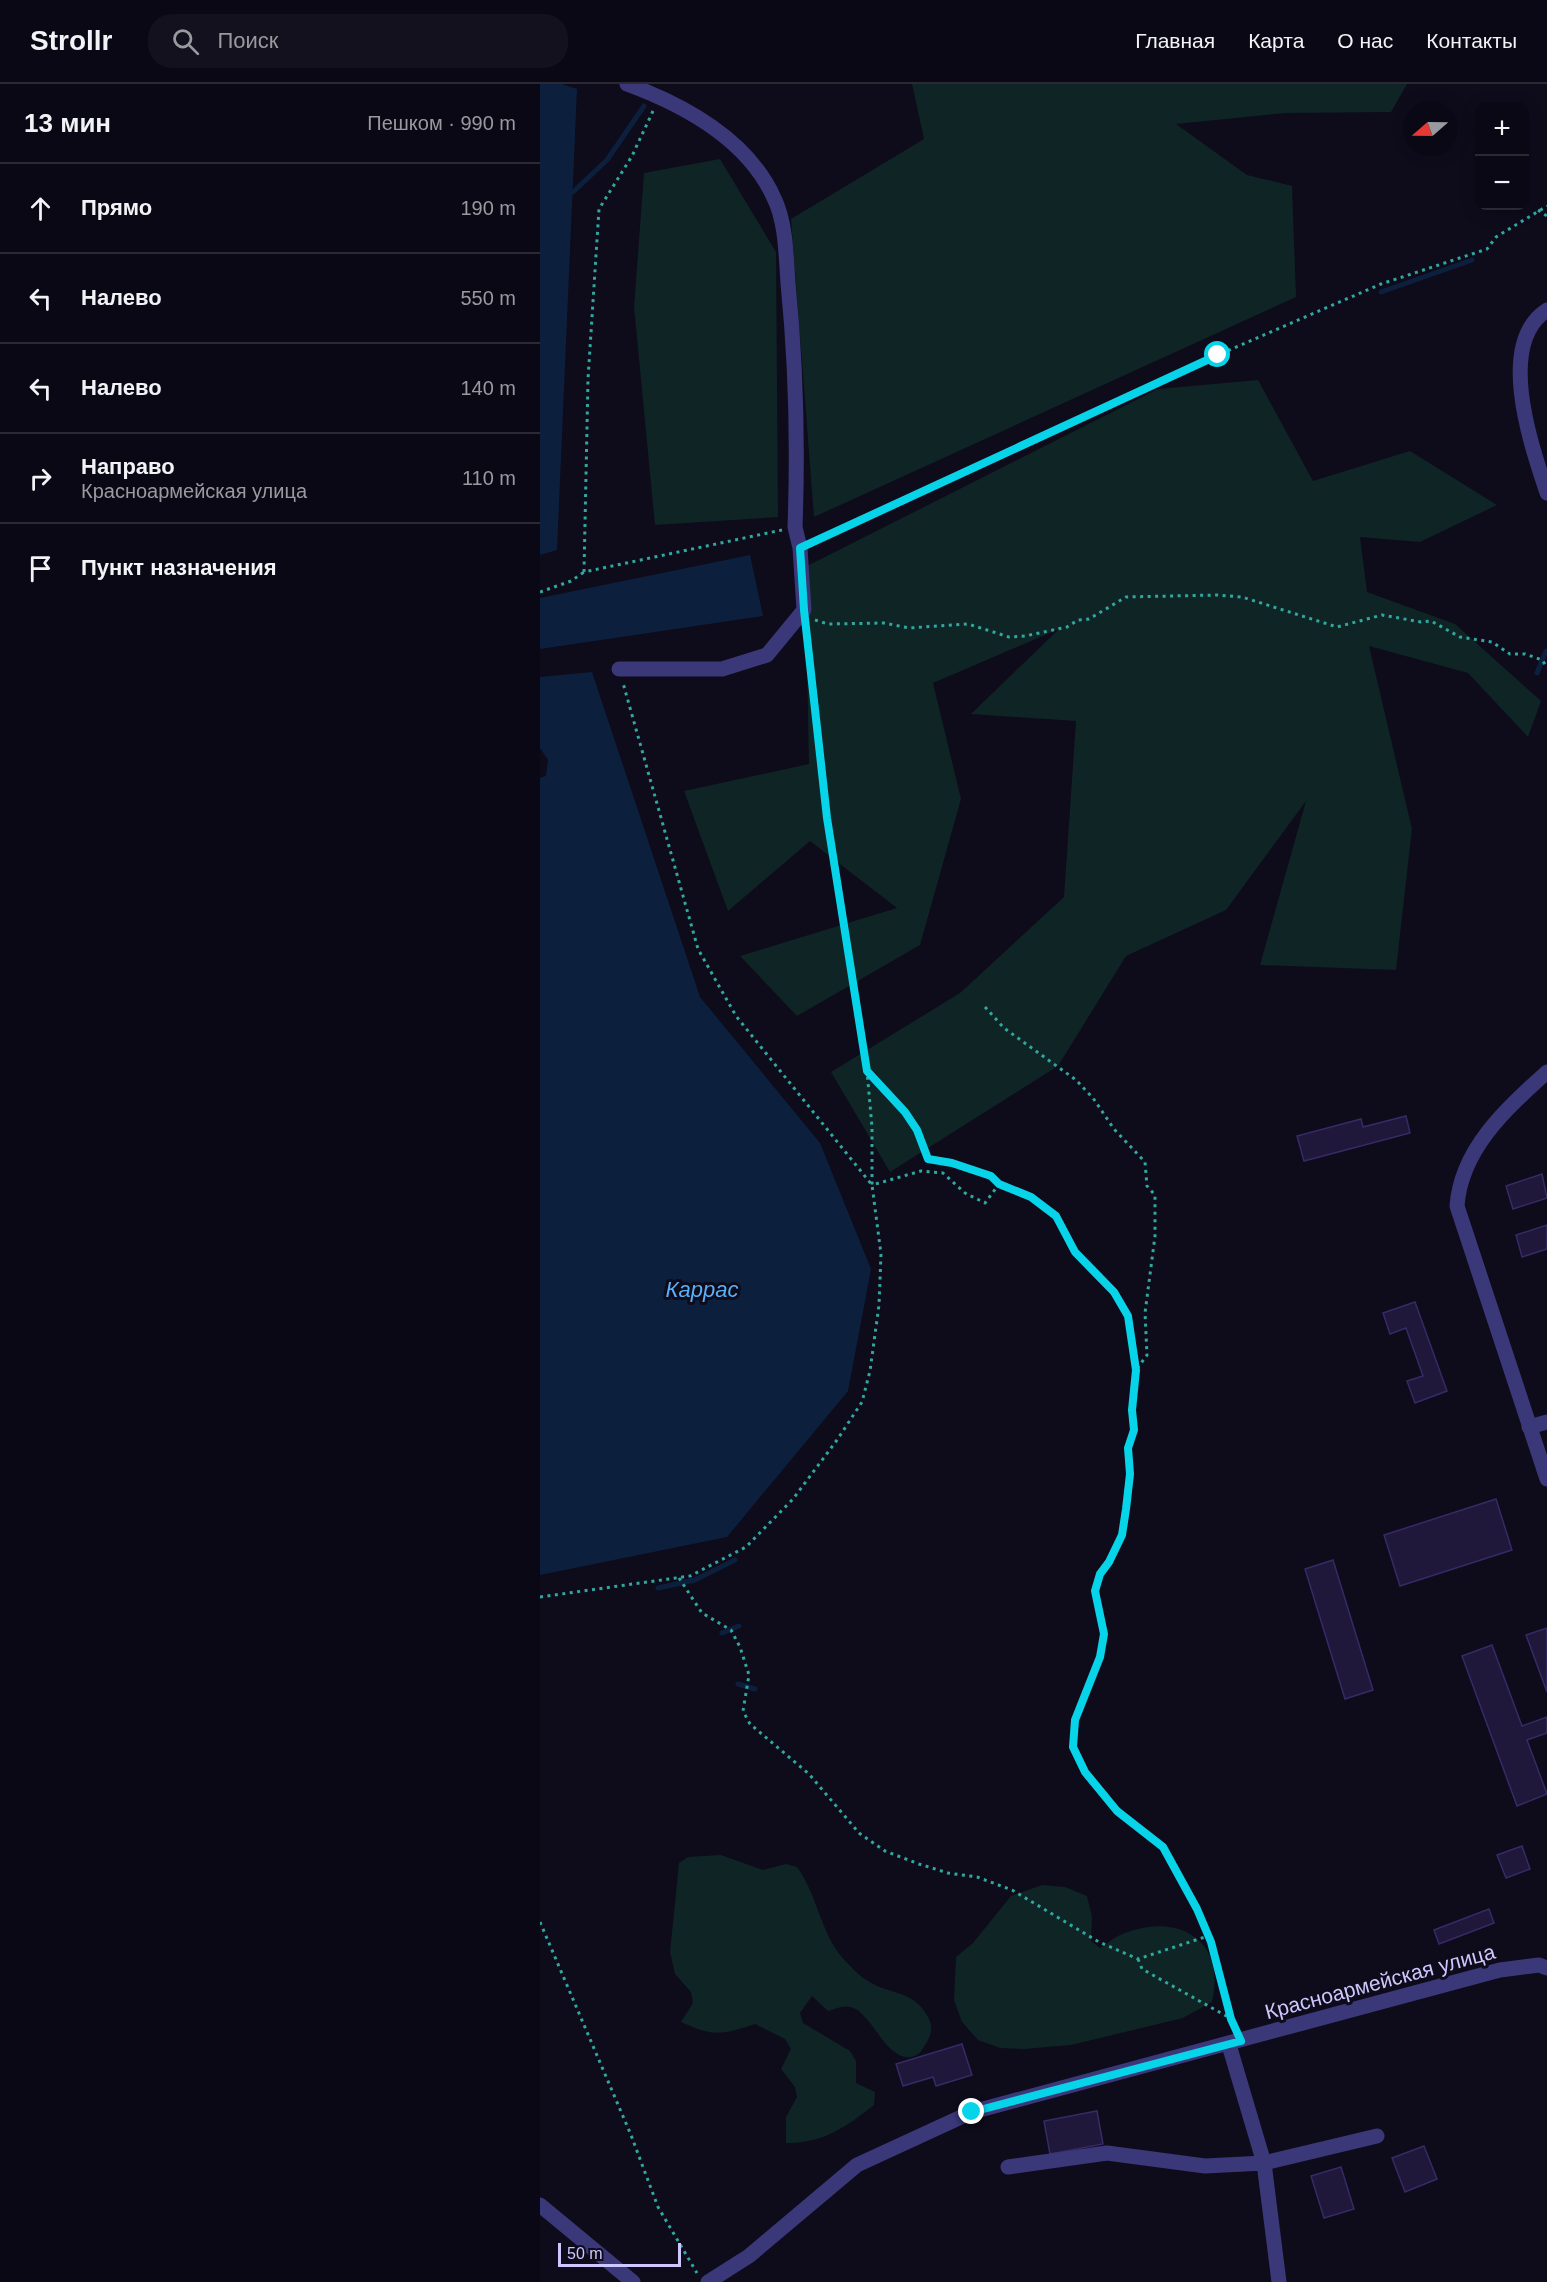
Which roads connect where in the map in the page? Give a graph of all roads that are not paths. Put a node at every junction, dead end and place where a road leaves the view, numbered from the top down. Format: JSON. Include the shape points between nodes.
{"nodes":[{"id":1,"x":627,"y":84,"type":"edge"},
{"id":2,"x":1547,"y":310,"type":"edge"},
{"id":3,"x":1547,"y":493,"type":"edge"},
{"id":4,"x":619,"y":669,"type":"road end"},
{"id":5,"x":1547,"y":1072,"type":"edge"},
{"id":6,"x":1547,"y":1422,"type":"edge"},
{"id":7,"x":1529,"y":1427,"type":"junction"},
{"id":8,"x":1547,"y":1479,"type":"edge"},
{"id":9,"x":1547,"y":1968,"type":"edge"},
{"id":10,"x":1235,"y":2043,"type":"junction"},
{"id":11,"x":1377,"y":2136,"type":"dead end"},
{"id":12,"x":1264,"y":2163,"type":"junction"},
{"id":13,"x":1008,"y":2167,"type":"dead end"},
{"id":14,"x":540,"y":2205,"type":"edge"},
{"id":15,"x":633,"y":2282,"type":"edge"},
{"id":16,"x":708,"y":2282,"type":"edge"},
{"id":17,"x":1279,"y":2282,"type":"edge"}],
"edges":[{"from":1,"to":4,"type":"street","via":[[661,96],[742,150],[775,198],[784,239],[796,368],[795,527],[804,610],[767,655],[722,669]]},
{"from":2,"to":3,"type":"street","via":[[1527,336],[1519,356],[1528,434]]},
{"from":5,"to":7,"type":"street","via":[[1489,1129],[1458,1186],[1457,1206]]},
{"from":6,"to":7,"type":"street"},
{"from":7,"to":8,"type":"street"},
{"from":9,"to":10,"type":"street","name":"Красноармейская улица","via":[[1539,1965],[1500,1970]]},
{"from":10,"to":12,"type":"street"},
{"from":10,"to":16,"type":"street","name":"Красноармейская улица","via":[[972,2112],[857,2165],[749,2256]]},
{"from":11,"to":12,"type":"street"},
{"from":12,"to":13,"type":"street","via":[[1205,2166],[1107,2153]]},
{"from":12,"to":17,"type":"street"},
{"from":14,"to":15,"type":"street"}]}
